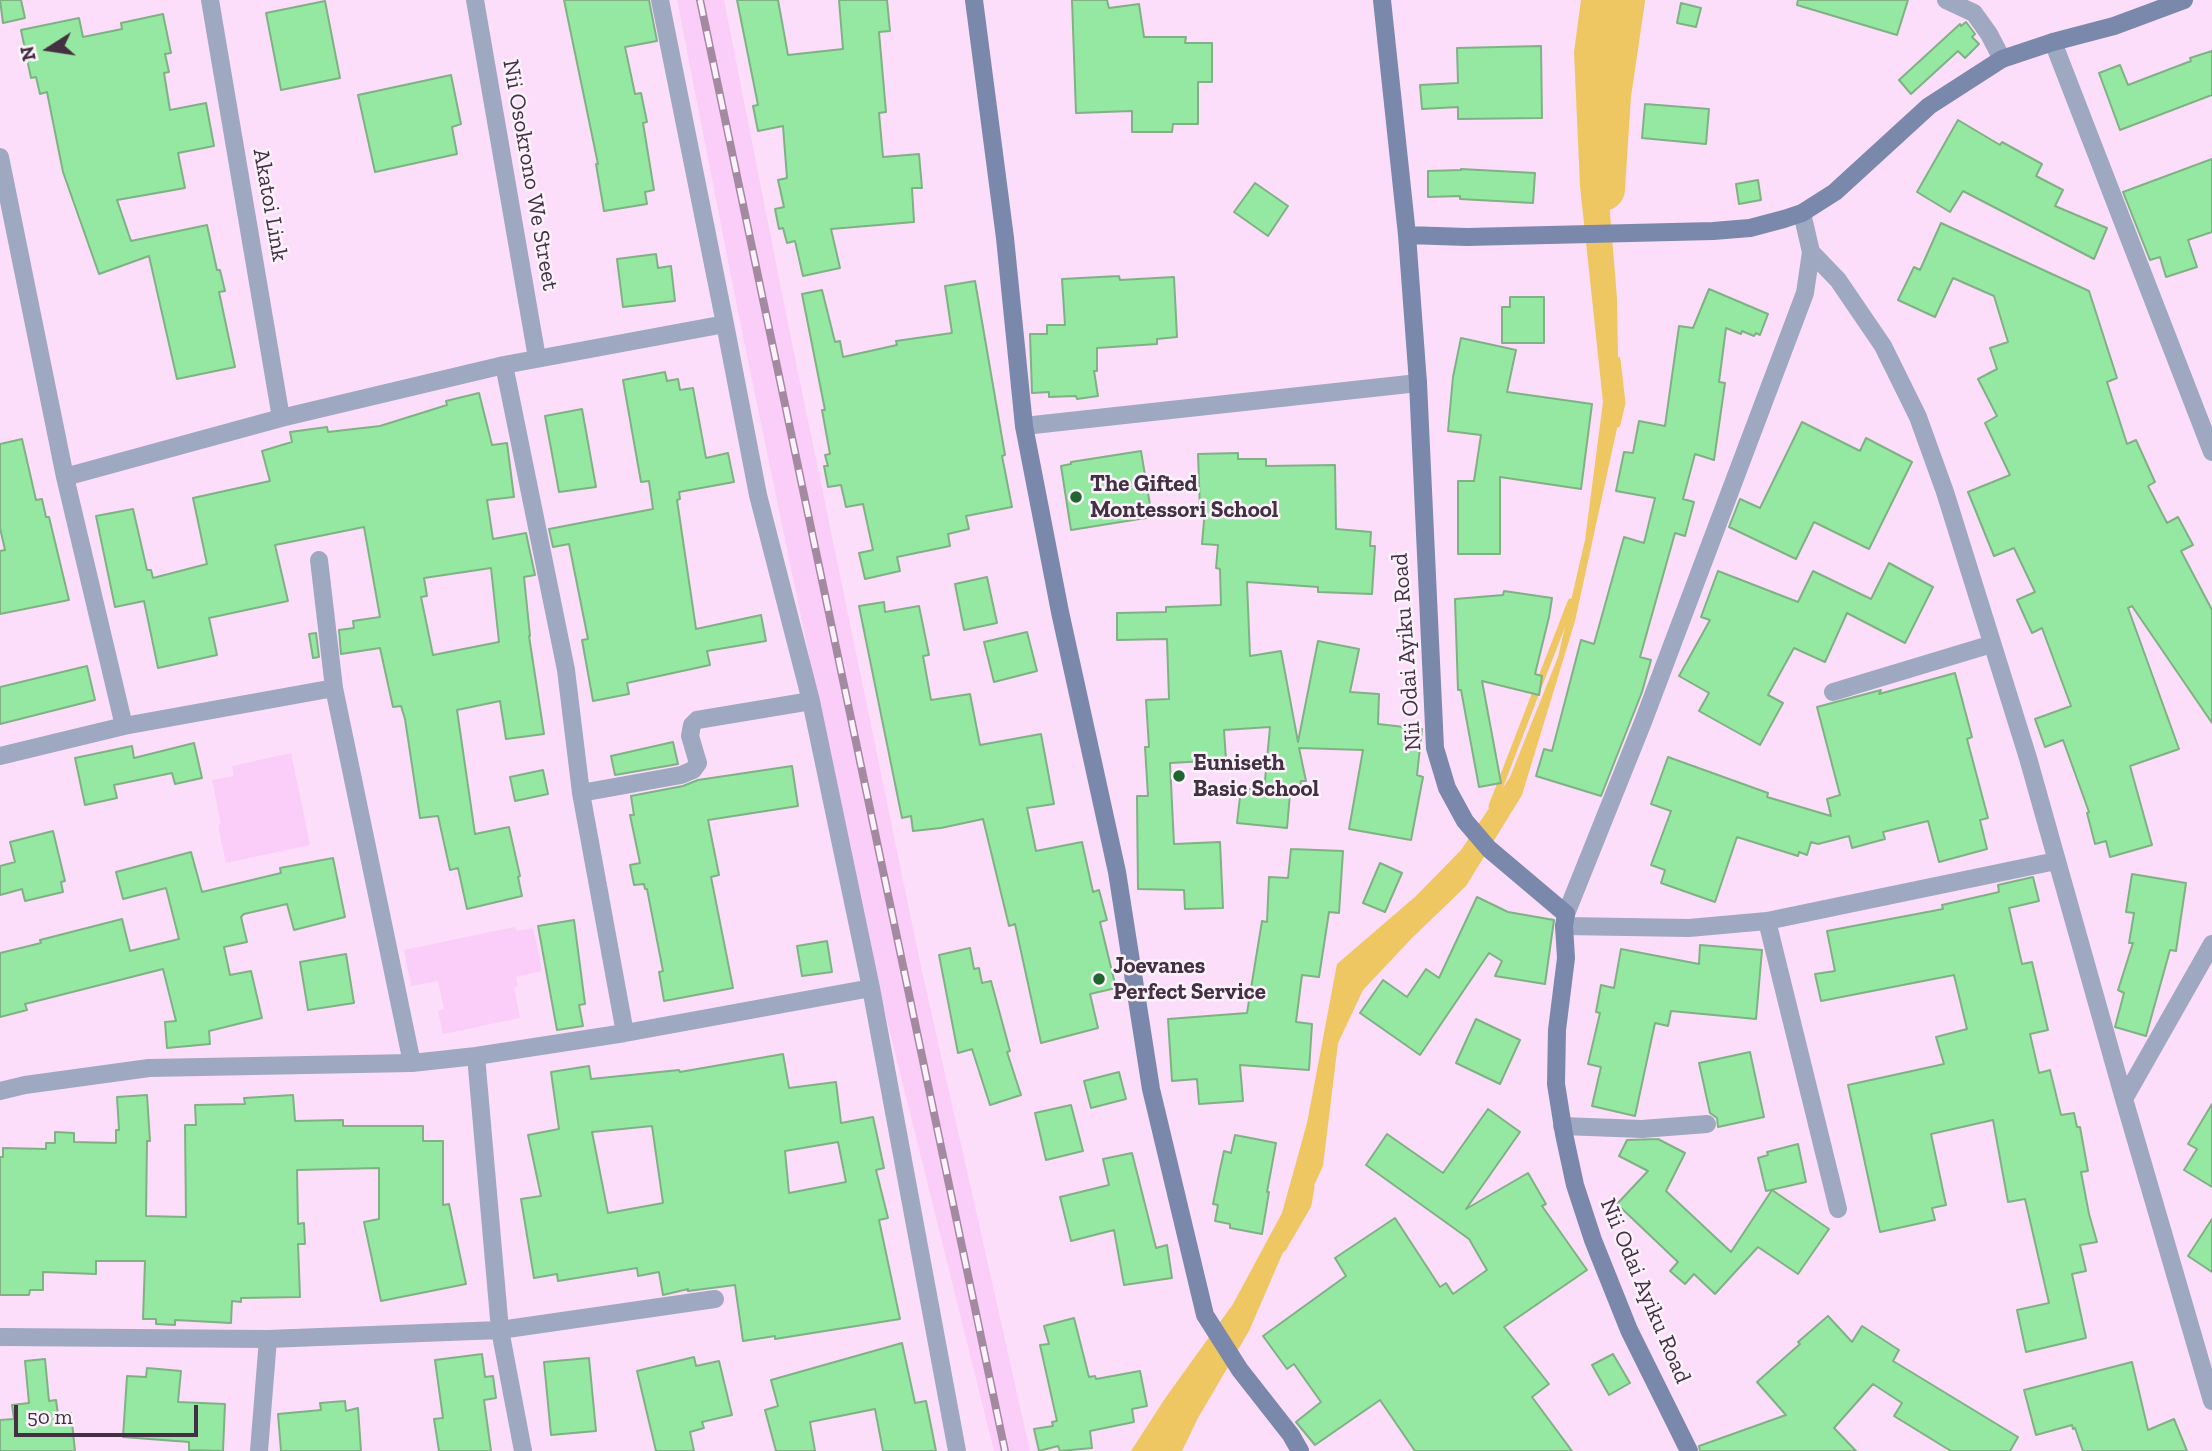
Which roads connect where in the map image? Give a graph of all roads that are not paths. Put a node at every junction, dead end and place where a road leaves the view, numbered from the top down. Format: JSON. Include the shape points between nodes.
{"nodes":[{"id":1,"x":210,"y":0,"type":"edge"},
{"id":2,"x":475,"y":0,"type":"edge"},
{"id":3,"x":660,"y":0,"type":"edge"},
{"id":4,"x":974,"y":0,"type":"edge"},
{"id":5,"x":1382,"y":0,"type":"edge"},
{"id":6,"x":1946,"y":0,"type":"edge"},
{"id":7,"x":2184,"y":0,"type":"edge"},
{"id":8,"x":2053,"y":42,"type":"junction"},
{"id":9,"x":2002,"y":59,"type":"junction"},
{"id":10,"x":0,"y":157,"type":"edge"},
{"id":11,"x":1801,"y":213,"type":"junction"},
{"id":12,"x":1407,"y":234,"type":"junction"},
{"id":13,"x":1811,"y":252,"type":"junction"},
{"id":14,"x":725,"y":324,"type":"junction"},
{"id":15,"x":537,"y":358,"type":"junction"},
{"id":16,"x":504,"y":365,"type":"junction"},
{"id":17,"x":1418,"y":383,"type":"junction"},
{"id":18,"x":281,"y":418,"type":"junction"},
{"id":19,"x":1024,"y":426,"type":"junction"},
{"id":20,"x":2212,"y":452,"type":"edge"},
{"id":21,"x":65,"y":477,"type":"junction"},
{"id":22,"x":319,"y":560,"type":"dead end"},
{"id":23,"x":1992,"y":644,"type":"junction"},
{"id":24,"x":334,"y":688,"type":"junction"},
{"id":25,"x":1833,"y":692,"type":"dead end"},
{"id":26,"x":811,"y":701,"type":"junction"},
{"id":27,"x":124,"y":726,"type":"junction"},
{"id":28,"x":0,"y":756,"type":"edge"},
{"id":29,"x":581,"y":793,"type":"junction"},
{"id":30,"x":2056,"y":861,"type":"junction"},
{"id":31,"x":1565,"y":920,"type":"junction"},
{"id":32,"x":1768,"y":921,"type":"junction"},
{"id":33,"x":2212,"y":944,"type":"edge"},
{"id":34,"x":871,"y":988,"type":"junction"},
{"id":35,"x":625,"y":1033,"type":"junction"},
{"id":36,"x":476,"y":1056,"type":"junction"},
{"id":37,"x":412,"y":1063,"type":"junction"},
{"id":38,"x":0,"y":1091,"type":"edge"},
{"id":39,"x":2124,"y":1099,"type":"junction"},
{"id":40,"x":1707,"y":1124,"type":"dead end"},
{"id":41,"x":1562,"y":1126,"type":"junction"},
{"id":42,"x":1838,"y":1209,"type":"dead end"},
{"id":43,"x":715,"y":1299,"type":"dead end"},
{"id":44,"x":500,"y":1330,"type":"junction"},
{"id":45,"x":0,"y":1337,"type":"edge"},
{"id":46,"x":268,"y":1339,"type":"junction"},
{"id":47,"x":2211,"y":1390,"type":"edge"},
{"id":48,"x":259,"y":1451,"type":"edge"},
{"id":49,"x":523,"y":1451,"type":"edge"},
{"id":50,"x":957,"y":1451,"type":"edge"},
{"id":51,"x":1300,"y":1451,"type":"edge"},
{"id":52,"x":1689,"y":1451,"type":"edge"}],
"edges":[{"from":1,"to":18,"type":"street","name":"Akatoi Link"},
{"from":2,"to":15,"type":"street","name":"Nii Osokrono We Street"},
{"from":3,"to":14,"type":"street"},
{"from":4,"to":19,"type":"street"},
{"from":5,"to":12,"type":"street","name":"Nii Odai Ayiku Road"},
{"from":6,"to":9,"type":"street","via":[[1974,13]]},
{"from":7,"to":8,"type":"street"},
{"from":8,"to":9,"type":"street"},
{"from":8,"to":20,"type":"street"},
{"from":9,"to":11,"type":"street","via":[[1929,106],[1835,192]]},
{"from":10,"to":21,"type":"street"},
{"from":11,"to":12,"type":"street","via":[[1750,228],[1467,237]]},
{"from":11,"to":13,"type":"street"},
{"from":12,"to":17,"type":"street","name":"Nii Odai Ayiku Road"},
{"from":13,"to":23,"type":"street","via":[[1838,280],[1882,346],[1918,417]]},
{"from":13,"to":31,"type":"street","via":[[1805,293]]},
{"from":14,"to":15,"type":"street"},
{"from":14,"to":26,"type":"street","via":[[758,495]]},
{"from":15,"to":16,"type":"street"},
{"from":16,"to":18,"type":"street"},
{"from":16,"to":29,"type":"street","via":[[566,670]]},
{"from":17,"to":19,"type":"street"},
{"from":17,"to":31,"type":"street","name":"Nii Odai Ayiku Road","via":[[1435,748],[1447,788],[1465,821]]},
{"from":18,"to":21,"type":"street"},
{"from":19,"to":51,"type":"street","via":[[1117,872],[1151,1089],[1205,1315]]},
{"from":21,"to":27,"type":"street"},
{"from":22,"to":24,"type":"street"},
{"from":23,"to":25,"type":"street"},
{"from":23,"to":30,"type":"street"},
{"from":24,"to":27,"type":"street"},
{"from":24,"to":37,"type":"street"},
{"from":26,"to":29,"type":"street","via":[[697,720],[691,736],[698,763],[693,770]]},
{"from":26,"to":34,"type":"street"},
{"from":27,"to":28,"type":"street"},
{"from":29,"to":35,"type":"street"},
{"from":30,"to":32,"type":"street"},
{"from":30,"to":39,"type":"street"},
{"from":31,"to":32,"type":"street","via":[[1689,928]]},
{"from":31,"to":41,"type":"street","name":"Nii Odai Ayiku Road","via":[[1556,1084]]},
{"from":32,"to":42,"type":"street"},
{"from":33,"to":39,"type":"street"},
{"from":34,"to":35,"type":"street"},
{"from":34,"to":50,"type":"street"},
{"from":35,"to":36,"type":"street"},
{"from":36,"to":37,"type":"street"},
{"from":36,"to":44,"type":"street"},
{"from":37,"to":38,"type":"street","via":[[149,1068]]},
{"from":39,"to":47,"type":"street"},
{"from":40,"to":41,"type":"street","via":[[1642,1129]]},
{"from":41,"to":52,"type":"street","name":"Nii Odai Ayiku Road","via":[[1593,1240],[1629,1330]]},
{"from":43,"to":44,"type":"street"},
{"from":44,"to":46,"type":"street"},
{"from":44,"to":49,"type":"street"},
{"from":45,"to":46,"type":"street"},
{"from":46,"to":48,"type":"street"}]}
